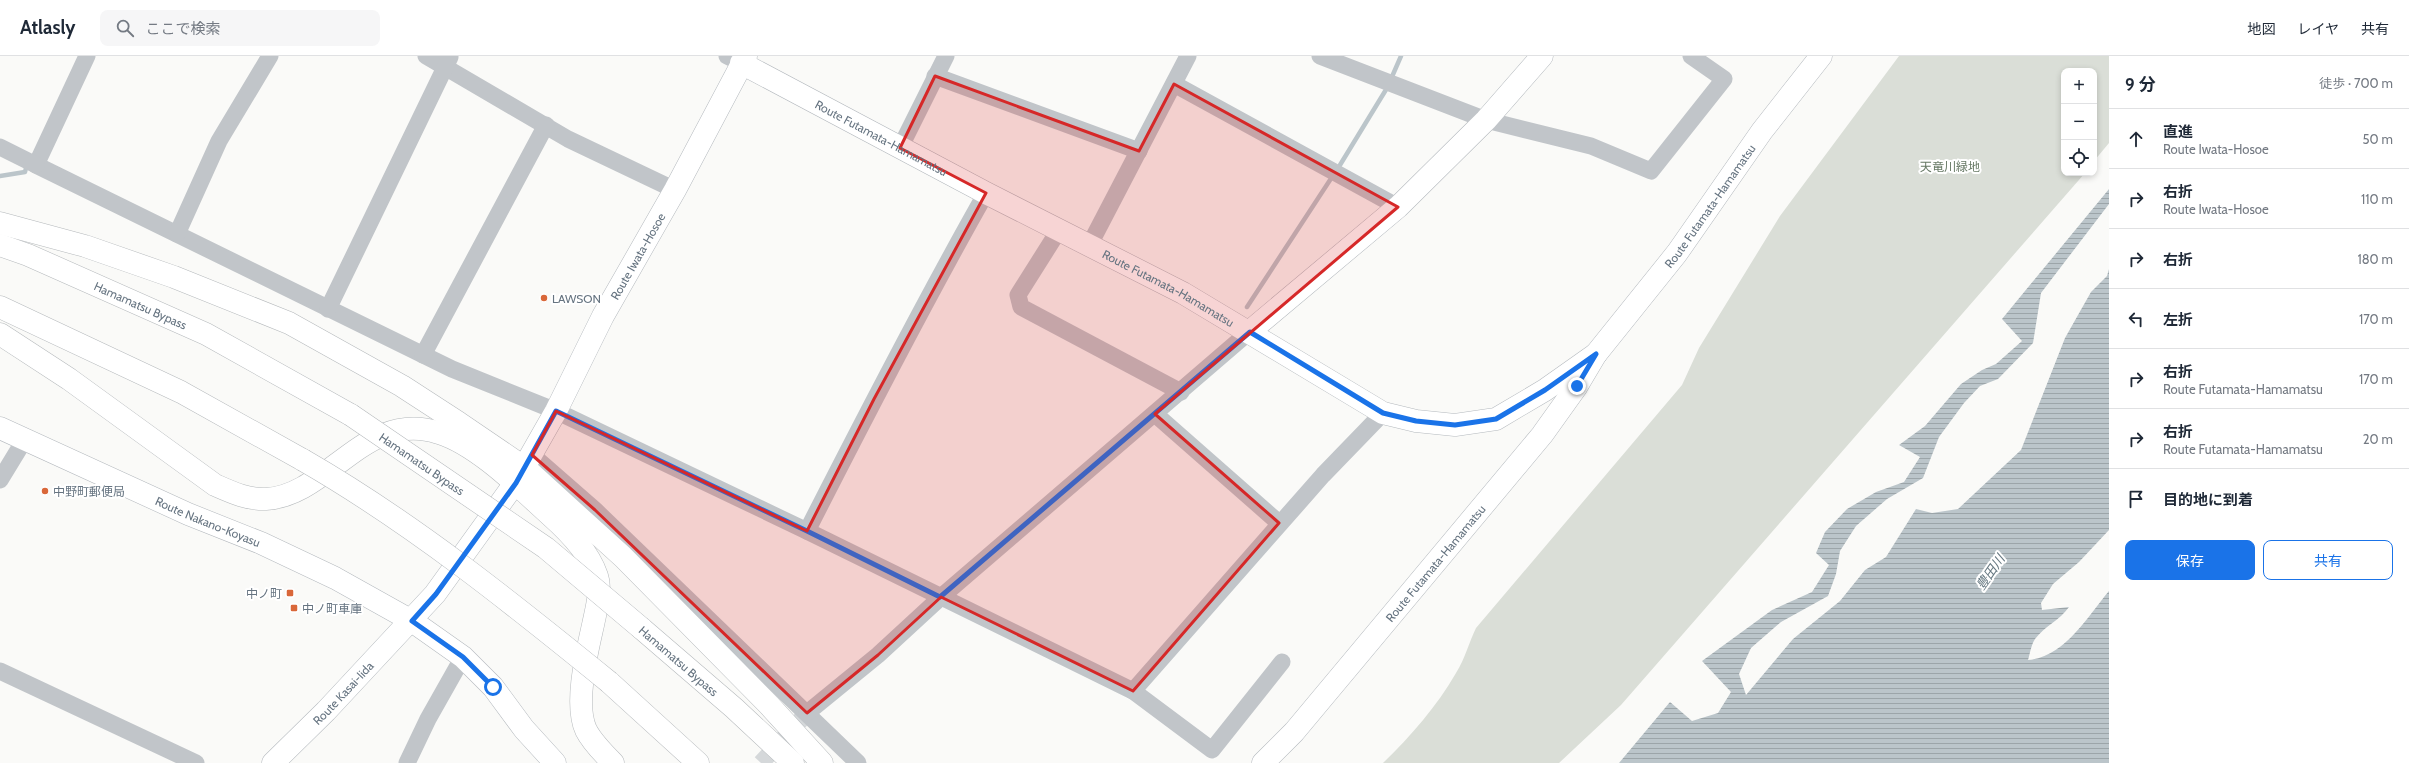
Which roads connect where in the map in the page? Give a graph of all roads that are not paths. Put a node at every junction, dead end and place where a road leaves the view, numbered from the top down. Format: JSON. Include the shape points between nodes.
{"nodes":[{"id":1,"x":87,"y":56,"type":"edge"},
{"id":2,"x":270,"y":56,"type":"edge"},
{"id":3,"x":426,"y":56,"type":"edge"},
{"id":4,"x":946,"y":56,"type":"edge"},
{"id":5,"x":1188,"y":56,"type":"edge"},
{"id":6,"x":1320,"y":56,"type":"edge"},
{"id":7,"x":1542,"y":56,"type":"edge"},
{"id":8,"x":1691,"y":56,"type":"edge"},
{"id":9,"x":1821,"y":56,"type":"edge"},
{"id":10,"x":738,"y":58,"type":"edge"},
{"id":11,"x":448,"y":61,"type":"edge"},
{"id":12,"x":935,"y":76,"type":"junction"},
{"id":13,"x":1174,"y":84,"type":"junction"},
{"id":14,"x":1486,"y":120,"type":"junction"},
{"id":15,"x":546,"y":125,"type":"junction"},
{"id":16,"x":0,"y":147,"type":"edge"},
{"id":17,"x":900,"y":148,"type":"junction"},
{"id":18,"x":1139,"y":151,"type":"junction"},
{"id":19,"x":36,"y":165,"type":"junction"},
{"id":20,"x":675,"y":190,"type":"junction"},
{"id":21,"x":986,"y":193,"type":"junction"},
{"id":22,"x":1398,"y":207,"type":"junction"},
{"id":23,"x":0,"y":223,"type":"edge"},
{"id":24,"x":1059,"y":230,"type":"junction"},
{"id":25,"x":177,"y":234,"type":"junction"},
{"id":26,"x":0,"y":245,"type":"edge"},
{"id":27,"x":1089,"y":246,"type":"junction"},
{"id":28,"x":0,"y":307,"type":"edge"},
{"id":29,"x":328,"y":309,"type":"junction"},
{"id":30,"x":1250,"y":332,"type":"junction"},
{"id":31,"x":0,"y":334,"type":"edge"},
{"id":32,"x":1596,"y":354,"type":"junction"},
{"id":33,"x":423,"y":355,"type":"junction"},
{"id":34,"x":1181,"y":392,"type":"junction"},
{"id":35,"x":556,"y":411,"type":"junction"},
{"id":36,"x":1383,"y":413,"type":"junction"},
{"id":37,"x":1155,"y":414,"type":"junction"},
{"id":38,"x":0,"y":428,"type":"edge"},
{"id":39,"x":25,"y":439,"type":"junction"},
{"id":40,"x":524,"y":469,"type":"junction"},
{"id":41,"x":0,"y":480,"type":"edge"},
{"id":42,"x":1279,"y":524,"type":"junction"},
{"id":43,"x":807,"y":531,"type":"junction"},
{"id":44,"x":940,"y":597,"type":"junction"},
{"id":45,"x":412,"y":621,"type":"junction"},
{"id":46,"x":463,"y":657,"type":"junction"},
{"id":47,"x":1282,"y":662,"type":"dead end"},
{"id":48,"x":0,"y":671,"type":"edge"},
{"id":49,"x":1133,"y":691,"type":"junction"},
{"id":50,"x":807,"y":713,"type":"junction"},
{"id":51,"x":196,"y":763,"type":"edge"},
{"id":52,"x":272,"y":763,"type":"edge"},
{"id":53,"x":407,"y":763,"type":"edge"},
{"id":54,"x":555,"y":763,"type":"edge"},
{"id":55,"x":614,"y":763,"type":"edge"},
{"id":56,"x":698,"y":763,"type":"edge"},
{"id":57,"x":793,"y":763,"type":"edge"},
{"id":58,"x":822,"y":763,"type":"edge"},
{"id":59,"x":858,"y":763,"type":"edge"},
{"id":60,"x":1263,"y":763,"type":"edge"}],
"edges":[{"from":1,"to":19,"type":"street"},
{"from":2,"to":25,"type":"street","via":[[219,142]]},
{"from":3,"to":11,"type":"street"},
{"from":4,"to":12,"type":"street"},
{"from":5,"to":13,"type":"street"},
{"from":6,"to":14,"type":"street"},
{"from":7,"to":14,"type":"main road"},
{"from":8,"to":14,"type":"street","via":[[1724,79],[1651,172],[1591,146]]},
{"from":9,"to":32,"type":"main road","name":"Route Futamata-Hamamatsu","via":[[1762,131],[1677,253]]},
{"from":10,"to":17,"type":"main road","name":"Route Futamata-Hamamatsu"},
{"from":10,"to":20,"type":"main road","name":"Route Iwata-Hosoe"},
{"from":11,"to":15,"type":"street"},
{"from":11,"to":29,"type":"street"},
{"from":12,"to":17,"type":"street"},
{"from":12,"to":18,"type":"street"},
{"from":13,"to":18,"type":"street"},
{"from":13,"to":22,"type":"street"},
{"from":14,"to":22,"type":"main road"},
{"from":15,"to":20,"type":"street","via":[[568,139]]},
{"from":15,"to":33,"type":"street"},
{"from":16,"to":19,"type":"street"},
{"from":17,"to":21,"type":"main road","name":"Route Futamata-Hamamatsu"},
{"from":18,"to":27,"type":"street"},
{"from":19,"to":25,"type":"street"},
{"from":20,"to":35,"type":"main road","name":"Route Iwata-Hosoe","via":[[603,316]]},
{"from":21,"to":24,"type":"main road","name":"Route Futamata-Hamamatsu"},
{"from":21,"to":43,"type":"street","via":[[944,266]]},
{"from":22,"to":30,"type":"main road"},
{"from":23,"to":40,"type":"main road","via":[[85,246],[174,277],[289,324],[402,386]]},
{"from":24,"to":27,"type":"main road","name":"Route Futamata-Hamamatsu"},
{"from":24,"to":34,"type":"street","via":[[1018,295],[1021,307]]},
{"from":25,"to":29,"type":"street"},
{"from":26,"to":57,"type":"main road","name":"Hamamatsu Bypass","bridge":true,"via":[[206,334],[351,415],[546,548],[734,708]]},
{"from":27,"to":30,"type":"main road","name":"Route Futamata-Hamamatsu","via":[[1183,293]]},
{"from":28,"to":56,"type":"main road","bridge":true,"via":[[181,392],[344,483],[509,601],[609,682]]},
{"from":29,"to":33,"type":"street"},
{"from":30,"to":34,"type":"street"},
{"from":30,"to":36,"type":"main road","name":"Route Futamata-Hamamatsu"},
{"from":31,"to":40,"type":"main road","via":[[69,379],[215,484],[238,495],[265,499],[287,495],[304,487],[374,438],[408,429],[439,432],[478,453]]},
{"from":32,"to":36,"type":"main road","name":"Route Futamata-Hamamatsu","via":[[1545,390],[1496,419],[1455,425],[1416,421]]},
{"from":32,"to":60,"type":"main road","name":"Route Futamata-Hamamatsu","via":[[1542,435],[1294,732]]},
{"from":33,"to":35,"type":"street"},
{"from":34,"to":37,"type":"street"},
{"from":35,"to":40,"type":"main road","name":"Route Iwata-Hosoe"},
{"from":35,"to":43,"type":"street"},
{"from":36,"to":42,"type":"street"},
{"from":37,"to":42,"type":"street"},
{"from":37,"to":44,"type":"street"},
{"from":38,"to":39,"type":"main road","name":"Route Nakano-Koyasu"},
{"from":39,"to":41,"type":"street"},
{"from":39,"to":45,"type":"main road","name":"Route Nakano-Koyasu","via":[[188,514],[268,546],[335,578]]},
{"from":40,"to":45,"type":"main road","name":"Route Iwata-Hosoe","via":[[436,594]]},
{"from":40,"to":50,"type":"street","via":[[595,510]]},
{"from":40,"to":55,"type":"main road","via":[[565,529],[588,556],[598,577],[598,604],[591,633],[581,705],[586,730]]},
{"from":40,"to":58,"type":"main road","via":[[623,557],[769,705]]},
{"from":42,"to":49,"type":"street"},
{"from":43,"to":44,"type":"street"},
{"from":44,"to":49,"type":"street"},
{"from":44,"to":50,"type":"street","via":[[878,655]]},
{"from":45,"to":46,"type":"main road"},
{"from":45,"to":52,"type":"main road","name":"Route Kasai-Iida"},
{"from":46,"to":53,"type":"street"},
{"from":46,"to":54,"type":"main road","via":[[493,687],[524,729]]},
{"from":47,"to":49,"type":"street","via":[[1212,750]]},
{"from":48,"to":51,"type":"street"},
{"from":50,"to":59,"type":"street"}]}
